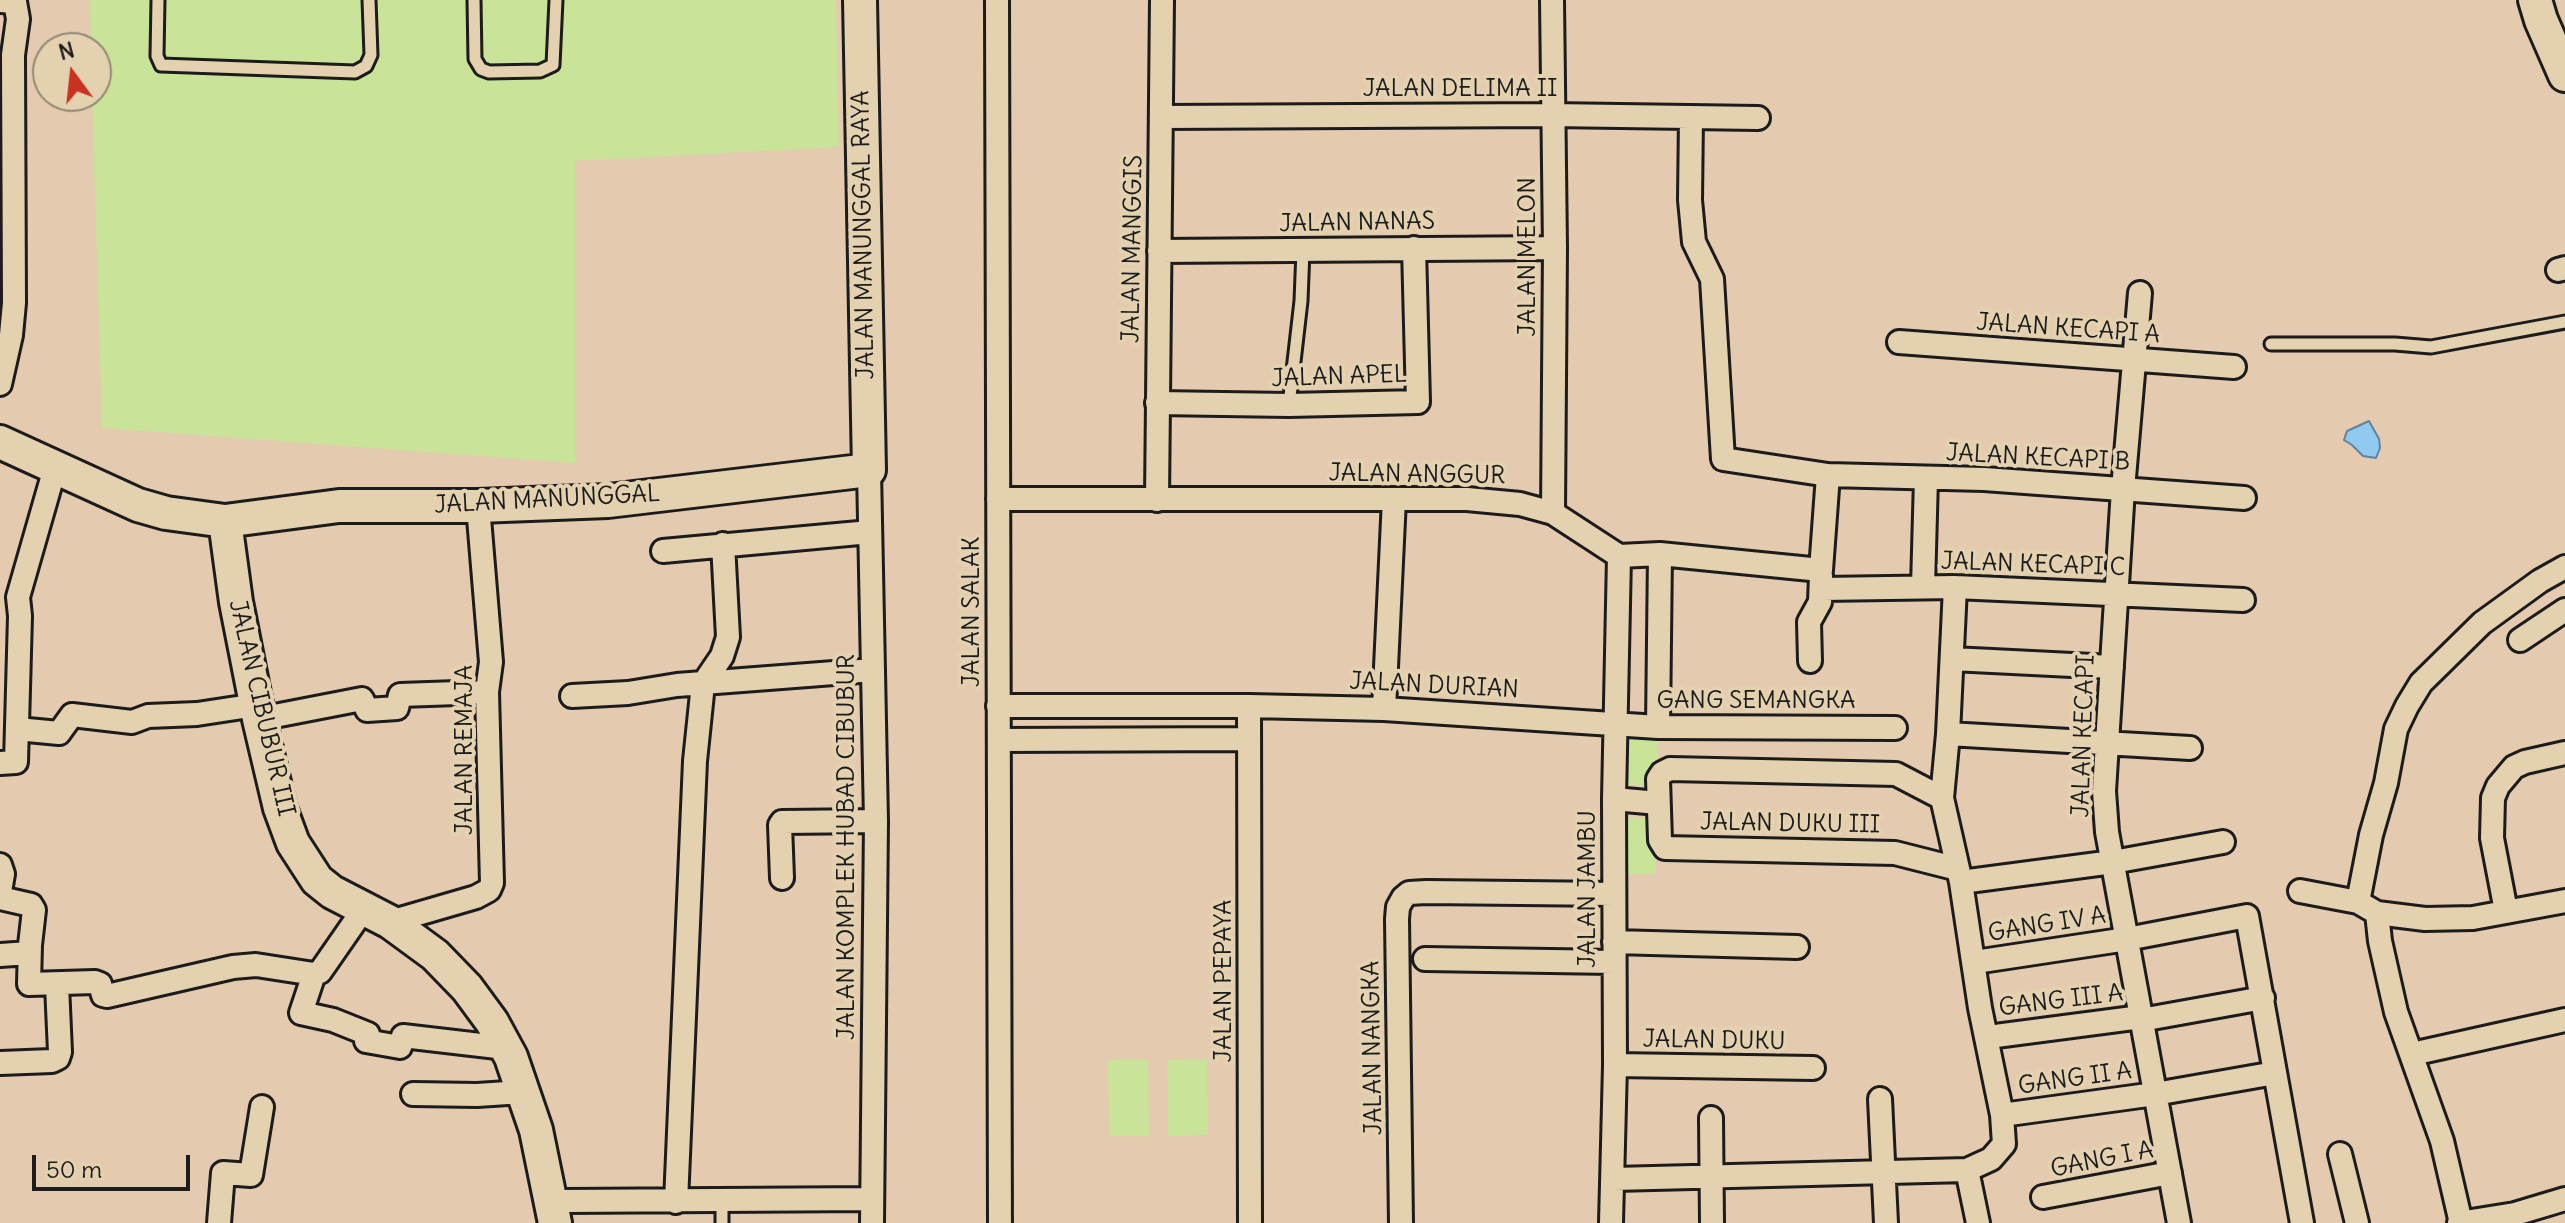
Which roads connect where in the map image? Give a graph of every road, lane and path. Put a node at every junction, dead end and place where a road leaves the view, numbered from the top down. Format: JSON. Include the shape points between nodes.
{"nodes":[{"id":1,"x":158,"y":0,"type":"edge"},
{"id":2,"x":369,"y":0,"type":"edge"},
{"id":3,"x":474,"y":0,"type":"edge"},
{"id":4,"x":556,"y":0,"type":"edge"},
{"id":5,"x":860,"y":0,"type":"edge"},
{"id":6,"x":997,"y":0,"type":"edge"},
{"id":7,"x":1162,"y":0,"type":"edge"},
{"id":8,"x":1552,"y":0,"type":"edge"},
{"id":9,"x":2535,"y":0,"type":"edge"},
{"id":10,"x":0,"y":1,"type":"edge"},
{"id":11,"x":2565,"y":75,"type":"edge"},
{"id":12,"x":1551,"y":115,"type":"junction"},
{"id":13,"x":1162,"y":117,"type":"junction"},
{"id":14,"x":1691,"y":117,"type":"junction"},
{"id":15,"x":1758,"y":118,"type":"dead end"},
{"id":16,"x":6,"y":157,"type":"edge"},
{"id":17,"x":1414,"y":248,"type":"junction"},
{"id":18,"x":1555,"y":248,"type":"junction"},
{"id":19,"x":1303,"y":250,"type":"junction"},
{"id":20,"x":1159,"y":251,"type":"junction"},
{"id":21,"x":2140,"y":293,"type":"dead end"},
{"id":22,"x":2565,"y":322,"type":"edge"},
{"id":23,"x":1899,"y":342,"type":"dead end"},
{"id":24,"x":2271,"y":344,"type":"dead end"},
{"id":25,"x":2136,"y":360,"type":"junction"},
{"id":26,"x":2234,"y":367,"type":"dead end"},
{"id":27,"x":0,"y":384,"type":"edge"},
{"id":28,"x":1157,"y":403,"type":"junction"},
{"id":29,"x":1289,"y":405,"type":"junction"},
{"id":30,"x":0,"y":442,"type":"edge"},
{"id":31,"x":55,"y":468,"type":"junction"},
{"id":32,"x":869,"y":470,"type":"junction"},
{"id":33,"x":1828,"y":475,"type":"junction"},
{"id":34,"x":1926,"y":478,"type":"junction"},
{"id":35,"x":2123,"y":489,"type":"junction"},
{"id":36,"x":2244,"y":498,"type":"dead end"},
{"id":37,"x":998,"y":499,"type":"junction"},
{"id":38,"x":1394,"y":499,"type":"junction"},
{"id":39,"x":1157,"y":500,"type":"junction"},
{"id":40,"x":478,"y":506,"type":"junction"},
{"id":41,"x":1553,"y":513,"type":"junction"},
{"id":42,"x":225,"y":521,"type":"junction"},
{"id":43,"x":870,"y":532,"type":"junction"},
{"id":44,"x":723,"y":544,"type":"junction"},
{"id":45,"x":663,"y":551,"type":"dead end"},
{"id":46,"x":1660,"y":554,"type":"junction"},
{"id":47,"x":1619,"y":556,"type":"junction"},
{"id":48,"x":2565,"y":567,"type":"edge"},
{"id":49,"x":1822,"y":579,"type":"junction"},
{"id":50,"x":1923,"y":587,"type":"junction"},
{"id":51,"x":1955,"y":587,"type":"junction"},
{"id":52,"x":2117,"y":593,"type":"junction"},
{"id":53,"x":2243,"y":600,"type":"dead end"},
{"id":54,"x":10,"y":606,"type":"edge"},
{"id":55,"x":2565,"y":610,"type":"edge"},
{"id":56,"x":2520,"y":640,"type":"dead end"},
{"id":57,"x":1952,"y":659,"type":"junction"},
{"id":58,"x":1810,"y":661,"type":"dead end"},
{"id":59,"x":2112,"y":667,"type":"junction"},
{"id":60,"x":873,"y":670,"type":"junction"},
{"id":61,"x":703,"y":684,"type":"junction"},
{"id":62,"x":487,"y":692,"type":"junction"},
{"id":63,"x":572,"y":696,"type":"dead end"},
{"id":64,"x":998,"y":706,"type":"junction"},
{"id":65,"x":1249,"y":706,"type":"junction"},
{"id":66,"x":1384,"y":709,"type":"junction"},
{"id":67,"x":257,"y":712,"type":"junction"},
{"id":68,"x":1617,"y":724,"type":"junction"},
{"id":69,"x":1658,"y":727,"type":"junction"},
{"id":70,"x":1895,"y":728,"type":"dead end"},
{"id":71,"x":17,"y":729,"type":"junction"},
{"id":72,"x":1948,"y":734,"type":"junction"},
{"id":73,"x":1249,"y":739,"type":"junction"},
{"id":74,"x":999,"y":740,"type":"junction"},
{"id":75,"x":2106,"y":742,"type":"junction"},
{"id":76,"x":2190,"y":748,"type":"dead end"},
{"id":77,"x":2565,"y":753,"type":"edge"},
{"id":78,"x":0,"y":763,"type":"edge"},
{"id":79,"x":1942,"y":798,"type":"junction"},
{"id":80,"x":1614,"y":799,"type":"junction"},
{"id":81,"x":1658,"y":803,"type":"junction"},
{"id":82,"x":876,"y":821,"type":"junction"},
{"id":83,"x":2223,"y":842,"type":"dead end"},
{"id":84,"x":2113,"y":862,"type":"junction"},
{"id":85,"x":1959,"y":875,"type":"junction"},
{"id":86,"x":782,"y":878,"type":"dead end"},
{"id":87,"x":1,"y":882,"type":"edge"},
{"id":88,"x":2300,"y":891,"type":"dead end"},
{"id":89,"x":1614,"y":894,"type":"junction"},
{"id":90,"x":2565,"y":901,"type":"edge"},
{"id":91,"x":2368,"y":908,"type":"junction"},
{"id":92,"x":2506,"y":911,"type":"junction"},
{"id":93,"x":377,"y":916,"type":"junction"},
{"id":94,"x":2127,"y":939,"type":"junction"},
{"id":95,"x":1797,"y":947,"type":"dead end"},
{"id":96,"x":1614,"y":952,"type":"junction"},
{"id":97,"x":29,"y":953,"type":"junction"},
{"id":98,"x":0,"y":955,"type":"edge"},
{"id":99,"x":1425,"y":959,"type":"dead end"},
{"id":100,"x":1975,"y":962,"type":"junction"},
{"id":101,"x":314,"y":974,"type":"junction"},
{"id":102,"x":57,"y":985,"type":"junction"},
{"id":103,"x":2263,"y":998,"type":"junction"},
{"id":104,"x":2141,"y":1019,"type":"junction"},
{"id":105,"x":2565,"y":1020,"type":"edge"},
{"id":106,"x":1988,"y":1037,"type":"junction"},
{"id":107,"x":506,"y":1048,"type":"junction"},
{"id":108,"x":2412,"y":1054,"type":"junction"},
{"id":109,"x":0,"y":1063,"type":"edge"},
{"id":110,"x":1615,"y":1065,"type":"junction"},
{"id":111,"x":1813,"y":1068,"type":"dead end"},
{"id":112,"x":2275,"y":1073,"type":"junction"},
{"id":113,"x":523,"y":1092,"type":"junction"},
{"id":114,"x":413,"y":1094,"type":"dead end"},
{"id":115,"x":2155,"y":1094,"type":"junction"},
{"id":116,"x":1880,"y":1099,"type":"dead end"},
{"id":117,"x":262,"y":1107,"type":"dead end"},
{"id":118,"x":2002,"y":1115,"type":"junction"},
{"id":119,"x":1711,"y":1118,"type":"dead end"},
{"id":120,"x":2340,"y":1154,"type":"dead end"},
{"id":121,"x":1967,"y":1170,"type":"junction"},
{"id":122,"x":1883,"y":1171,"type":"junction"},
{"id":123,"x":2170,"y":1173,"type":"junction"},
{"id":124,"x":1710,"y":1177,"type":"junction"},
{"id":125,"x":1614,"y":1179,"type":"junction"},
{"id":126,"x":2043,"y":1197,"type":"dead end"},
{"id":127,"x":872,"y":1199,"type":"junction"},
{"id":128,"x":2565,"y":1199,"type":"edge"},
{"id":129,"x":676,"y":1202,"type":"junction"},
{"id":130,"x":559,"y":1212,"type":"edge"},
{"id":131,"x":722,"y":1212,"type":"edge"},
{"id":132,"x":2516,"y":1219,"type":"edge"},
{"id":133,"x":219,"y":1223,"type":"edge"},
{"id":134,"x":872,"y":1223,"type":"edge"},
{"id":135,"x":1000,"y":1223,"type":"edge"},
{"id":136,"x":1250,"y":1223,"type":"edge"},
{"id":137,"x":1401,"y":1223,"type":"edge"},
{"id":138,"x":1611,"y":1223,"type":"edge"},
{"id":139,"x":1712,"y":1223,"type":"edge"},
{"id":140,"x":1886,"y":1223,"type":"edge"},
{"id":141,"x":1978,"y":1223,"type":"edge"},
{"id":142,"x":2179,"y":1223,"type":"edge"},
{"id":143,"x":2302,"y":1223,"type":"edge"},
{"id":144,"x":2357,"y":1223,"type":"edge"},
{"id":145,"x":2460,"y":1223,"type":"edge"}],
"edges":[{"from":1,"to":2,"type":"lane","via":[[161,65],[355,72],[371,55]]},
{"from":3,"to":4,"type":"lane","via":[[475,59],[489,72],[540,71],[553,65]]},
{"from":5,"to":32,"type":"street","name":"JALAN MANUNGGAL RAYA"},
{"from":6,"to":37,"type":"street","name":"JALAN SALAK"},
{"from":7,"to":13,"type":"street","name":"JALAN MANGGIS"},
{"from":8,"to":12,"type":"street","name":"JALAN MELON"},
{"from":9,"to":11,"type":"street"},
{"from":10,"to":16,"type":"street","via":[[15,2],[17,7]]},
{"from":12,"to":13,"type":"street","name":"JALAN DELIMA II"},
{"from":12,"to":14,"type":"street","name":"JALAN DELIMA II"},
{"from":12,"to":18,"type":"street","name":"JALAN MELON"},
{"from":13,"to":20,"type":"street","name":"JALAN MANGGIS"},
{"from":14,"to":15,"type":"street","name":"JALAN DELIMA II"},
{"from":14,"to":33,"type":"street","name":"JALAN KECAPI B","via":[[1690,200],[1694,242],[1712,279],[1720,454],[1727,462]]},
{"from":16,"to":27,"type":"street","via":[[14,303]]},
{"from":17,"to":18,"type":"street","name":"JALAN NANAS"},
{"from":17,"to":19,"type":"street","name":"JALAN NANAS"},
{"from":17,"to":29,"type":"street","name":"JALAN APEL","via":[[1418,402]]},
{"from":18,"to":41,"type":"street","name":"JALAN MELON"},
{"from":19,"to":20,"type":"street","name":"JALAN NANAS"},
{"from":19,"to":29,"type":"lane"},
{"from":20,"to":28,"type":"street","name":"JALAN MANGGIS"},
{"from":21,"to":25,"type":"street","name":"JALAN KECAPI"},
{"from":22,"to":24,"type":"lane","via":[[2431,347]]},
{"from":23,"to":25,"type":"street","name":"JALAN KECAPI A"},
{"from":25,"to":26,"type":"street","name":"JALAN KECAPI A"},
{"from":25,"to":35,"type":"street","name":"JALAN KECAPI"},
{"from":28,"to":29,"type":"street","name":"JALAN APEL"},
{"from":28,"to":39,"type":"street","name":"JALAN MANGGIS"},
{"from":30,"to":31,"type":"street"},
{"from":31,"to":42,"type":"street","via":[[138,505]]},
{"from":31,"to":54,"type":"street","via":[[18,597]]},
{"from":32,"to":40,"type":"street","name":"JALAN MANUNGGAL","via":[[608,501]]},
{"from":32,"to":43,"type":"street","name":"JALAN KOMPLEK HUBAD CIBUBUR"},
{"from":33,"to":34,"type":"street","name":"JALAN KECAPI B"},
{"from":33,"to":49,"type":"street"},
{"from":34,"to":35,"type":"street","name":"JALAN KECAPI B"},
{"from":34,"to":50,"type":"street"},
{"from":35,"to":36,"type":"street","name":"JALAN KECAPI B"},
{"from":35,"to":52,"type":"street","name":"JALAN KECAPI"},
{"from":37,"to":39,"type":"street","name":"JALAN ANGGUR"},
{"from":37,"to":64,"type":"street","name":"JALAN SALAK"},
{"from":38,"to":39,"type":"street","name":"JALAN ANGGUR"},
{"from":38,"to":41,"type":"street","name":"JALAN ANGGUR","via":[[1507,502]]},
{"from":38,"to":66,"type":"street"},
{"from":40,"to":42,"type":"street","name":"JALAN MANUNGGAL","via":[[339,506]]},
{"from":40,"to":62,"type":"street","name":"JALAN REMAJA","via":[[491,662]]},
{"from":41,"to":47,"type":"street","name":"JALAN ANGGUR"},
{"from":42,"to":67,"type":"street","name":"JALAN CIBUBUR III"},
{"from":43,"to":44,"type":"street"},
{"from":43,"to":60,"type":"street","name":"JALAN KOMPLEK HUBAD CIBUBUR"},
{"from":44,"to":45,"type":"street"},
{"from":44,"to":61,"type":"street","via":[[728,637]]},
{"from":46,"to":47,"type":"street"},
{"from":46,"to":49,"type":"street"},
{"from":46,"to":69,"type":"street"},
{"from":47,"to":68,"type":"street","name":"JALAN JAMBU"},
{"from":48,"to":91,"type":"street","via":[[2482,623],[2421,683],[2407,706],[2396,729],[2371,835]]},
{"from":49,"to":50,"type":"street","name":"JALAN KECAPI C"},
{"from":49,"to":58,"type":"street","via":[[1820,602],[1809,622]]},
{"from":50,"to":51,"type":"street","name":"JALAN KECAPI C"},
{"from":51,"to":52,"type":"street","name":"JALAN KECAPI C"},
{"from":51,"to":57,"type":"street"},
{"from":52,"to":53,"type":"street","name":"JALAN KECAPI C"},
{"from":52,"to":59,"type":"street","name":"JALAN KECAPI"},
{"from":54,"to":71,"type":"street"},
{"from":55,"to":56,"type":"street"},
{"from":57,"to":59,"type":"street"},
{"from":57,"to":72,"type":"street"},
{"from":59,"to":75,"type":"street","name":"JALAN KECAPI"},
{"from":60,"to":61,"type":"street"},
{"from":60,"to":82,"type":"street","name":"JALAN KOMPLEK HUBAD CIBUBUR"},
{"from":61,"to":63,"type":"street"},
{"from":61,"to":129,"type":"street"},
{"from":62,"to":67,"type":"street","via":[[400,695],[397,708],[367,710],[362,699]]},
{"from":62,"to":93,"type":"street","name":"JALAN REMAJA","via":[[489,890]]},
{"from":64,"to":65,"type":"street","name":"JALAN DURIAN"},
{"from":64,"to":74,"type":"street","name":"JALAN SALAK"},
{"from":65,"to":66,"type":"street","name":"JALAN DURIAN"},
{"from":65,"to":73,"type":"street"},
{"from":66,"to":68,"type":"street","name":"JALAN DURIAN"},
{"from":67,"to":71,"type":"street","via":[[152,715],[132,722],[72,715],[59,733]]},
{"from":67,"to":93,"type":"street","name":"JALAN CIBUBUR III","via":[[293,843],[317,880]]},
{"from":68,"to":69,"type":"street","name":"GANG SEMANGKA"},
{"from":68,"to":80,"type":"street","name":"JALAN JAMBU"},
{"from":69,"to":70,"type":"street","name":"GANG SEMANGKA"},
{"from":71,"to":78,"type":"street","via":[[16,762]]},
{"from":72,"to":75,"type":"street"},
{"from":72,"to":79,"type":"street"},
{"from":73,"to":74,"type":"street"},
{"from":73,"to":136,"type":"street","name":"JALAN PEPAYA"},
{"from":74,"to":135,"type":"street","name":"JALAN SALAK"},
{"from":75,"to":76,"type":"street"},
{"from":75,"to":84,"type":"street","name":"JALAN KECAPI","via":[[2104,791]]},
{"from":77,"to":92,"type":"street","via":[[2514,767],[2493,798],[2492,838]]},
{"from":79,"to":81,"type":"street","name":"JALAN DUKU III","via":[[1896,774],[1670,769],[1658,779]]},
{"from":79,"to":85,"type":"street"},
{"from":80,"to":81,"type":"street"},
{"from":80,"to":89,"type":"street","name":"JALAN JAMBU"},
{"from":81,"to":85,"type":"street","name":"JALAN DUKU III","via":[[1665,848],[1895,853]]},
{"from":82,"to":86,"type":"street","via":[[782,822]]},
{"from":82,"to":127,"type":"street","name":"JALAN KOMPLEK HUBAD CIBUBUR"},
{"from":83,"to":84,"type":"street"},
{"from":84,"to":85,"type":"street"},
{"from":84,"to":94,"type":"street","name":"JALAN KECAPI"},
{"from":85,"to":100,"type":"street"},
{"from":87,"to":97,"type":"street","via":[[33,906]]},
{"from":88,"to":91,"type":"street"},
{"from":89,"to":96,"type":"street","name":"JALAN JAMBU"},
{"from":89,"to":137,"type":"street","name":"JALAN NANGKA","via":[[1409,893],[1398,907]]},
{"from":90,"to":92,"type":"street"},
{"from":91,"to":92,"type":"street","via":[[2450,920]]},
{"from":91,"to":108,"type":"street"},
{"from":93,"to":101,"type":"street"},
{"from":93,"to":107,"type":"street","name":"JALAN CIBUBUR III","via":[[435,955],[467,988]]},
{"from":94,"to":100,"type":"street","name":"GANG IV A"},
{"from":94,"to":103,"type":"street","name":"GANG IV A","via":[[2247,916]]},
{"from":94,"to":104,"type":"street","name":"JALAN KECAPI"},
{"from":95,"to":96,"type":"street"},
{"from":96,"to":99,"type":"street"},
{"from":96,"to":110,"type":"street","name":"JALAN JAMBU"},
{"from":97,"to":98,"type":"street"},
{"from":97,"to":102,"type":"street","via":[[29,984]]},
{"from":100,"to":106,"type":"street"},
{"from":101,"to":102,"type":"street","via":[[233,967],[107,996],[97,983]]},
{"from":101,"to":107,"type":"street","via":[[301,1013],[368,1034],[366,1041],[400,1047],[403,1036]]},
{"from":102,"to":109,"type":"street","via":[[58,1058]]},
{"from":103,"to":104,"type":"street","name":"GANG III A"},
{"from":103,"to":112,"type":"street"},
{"from":104,"to":106,"type":"street","name":"GANG III A"},
{"from":104,"to":115,"type":"street","name":"JALAN KECAPI"},
{"from":105,"to":108,"type":"street"},
{"from":106,"to":118,"type":"street"},
{"from":107,"to":113,"type":"street","name":"JALAN CIBUBUR III"},
{"from":108,"to":145,"type":"street","via":[[2442,1141]]},
{"from":110,"to":111,"type":"street","name":"JALAN DUKU"},
{"from":110,"to":125,"type":"street","name":"JALAN JAMBU"},
{"from":112,"to":115,"type":"street","name":"GANG II A"},
{"from":112,"to":143,"type":"street"},
{"from":113,"to":114,"type":"street"},
{"from":113,"to":130,"type":"street","name":"JALAN CIBUBUR III"},
{"from":115,"to":118,"type":"street","name":"GANG II A"},
{"from":115,"to":123,"type":"street","name":"JALAN KECAPI"},
{"from":116,"to":122,"type":"street"},
{"from":117,"to":133,"type":"street","via":[[251,1175],[223,1173]]},
{"from":118,"to":121,"type":"street","via":[[2004,1144],[1991,1159]]},
{"from":119,"to":124,"type":"street"},
{"from":120,"to":144,"type":"street"},
{"from":121,"to":122,"type":"street"},
{"from":121,"to":141,"type":"street"},
{"from":122,"to":124,"type":"street"},
{"from":122,"to":140,"type":"street"},
{"from":123,"to":126,"type":"street","name":"GANG I A"},
{"from":123,"to":142,"type":"street","name":"JALAN KECAPI"},
{"from":124,"to":125,"type":"street"},
{"from":124,"to":139,"type":"street"},
{"from":125,"to":138,"type":"street","name":"JALAN JAMBU"},
{"from":127,"to":131,"type":"street"},
{"from":127,"to":134,"type":"street","name":"JALAN KOMPLEK HUBAD CIBUBUR"},
{"from":128,"to":132,"type":"street"},
{"from":129,"to":130,"type":"street"},
{"from":129,"to":131,"type":"street"},
{"from":132,"to":145,"type":"street"}]}
